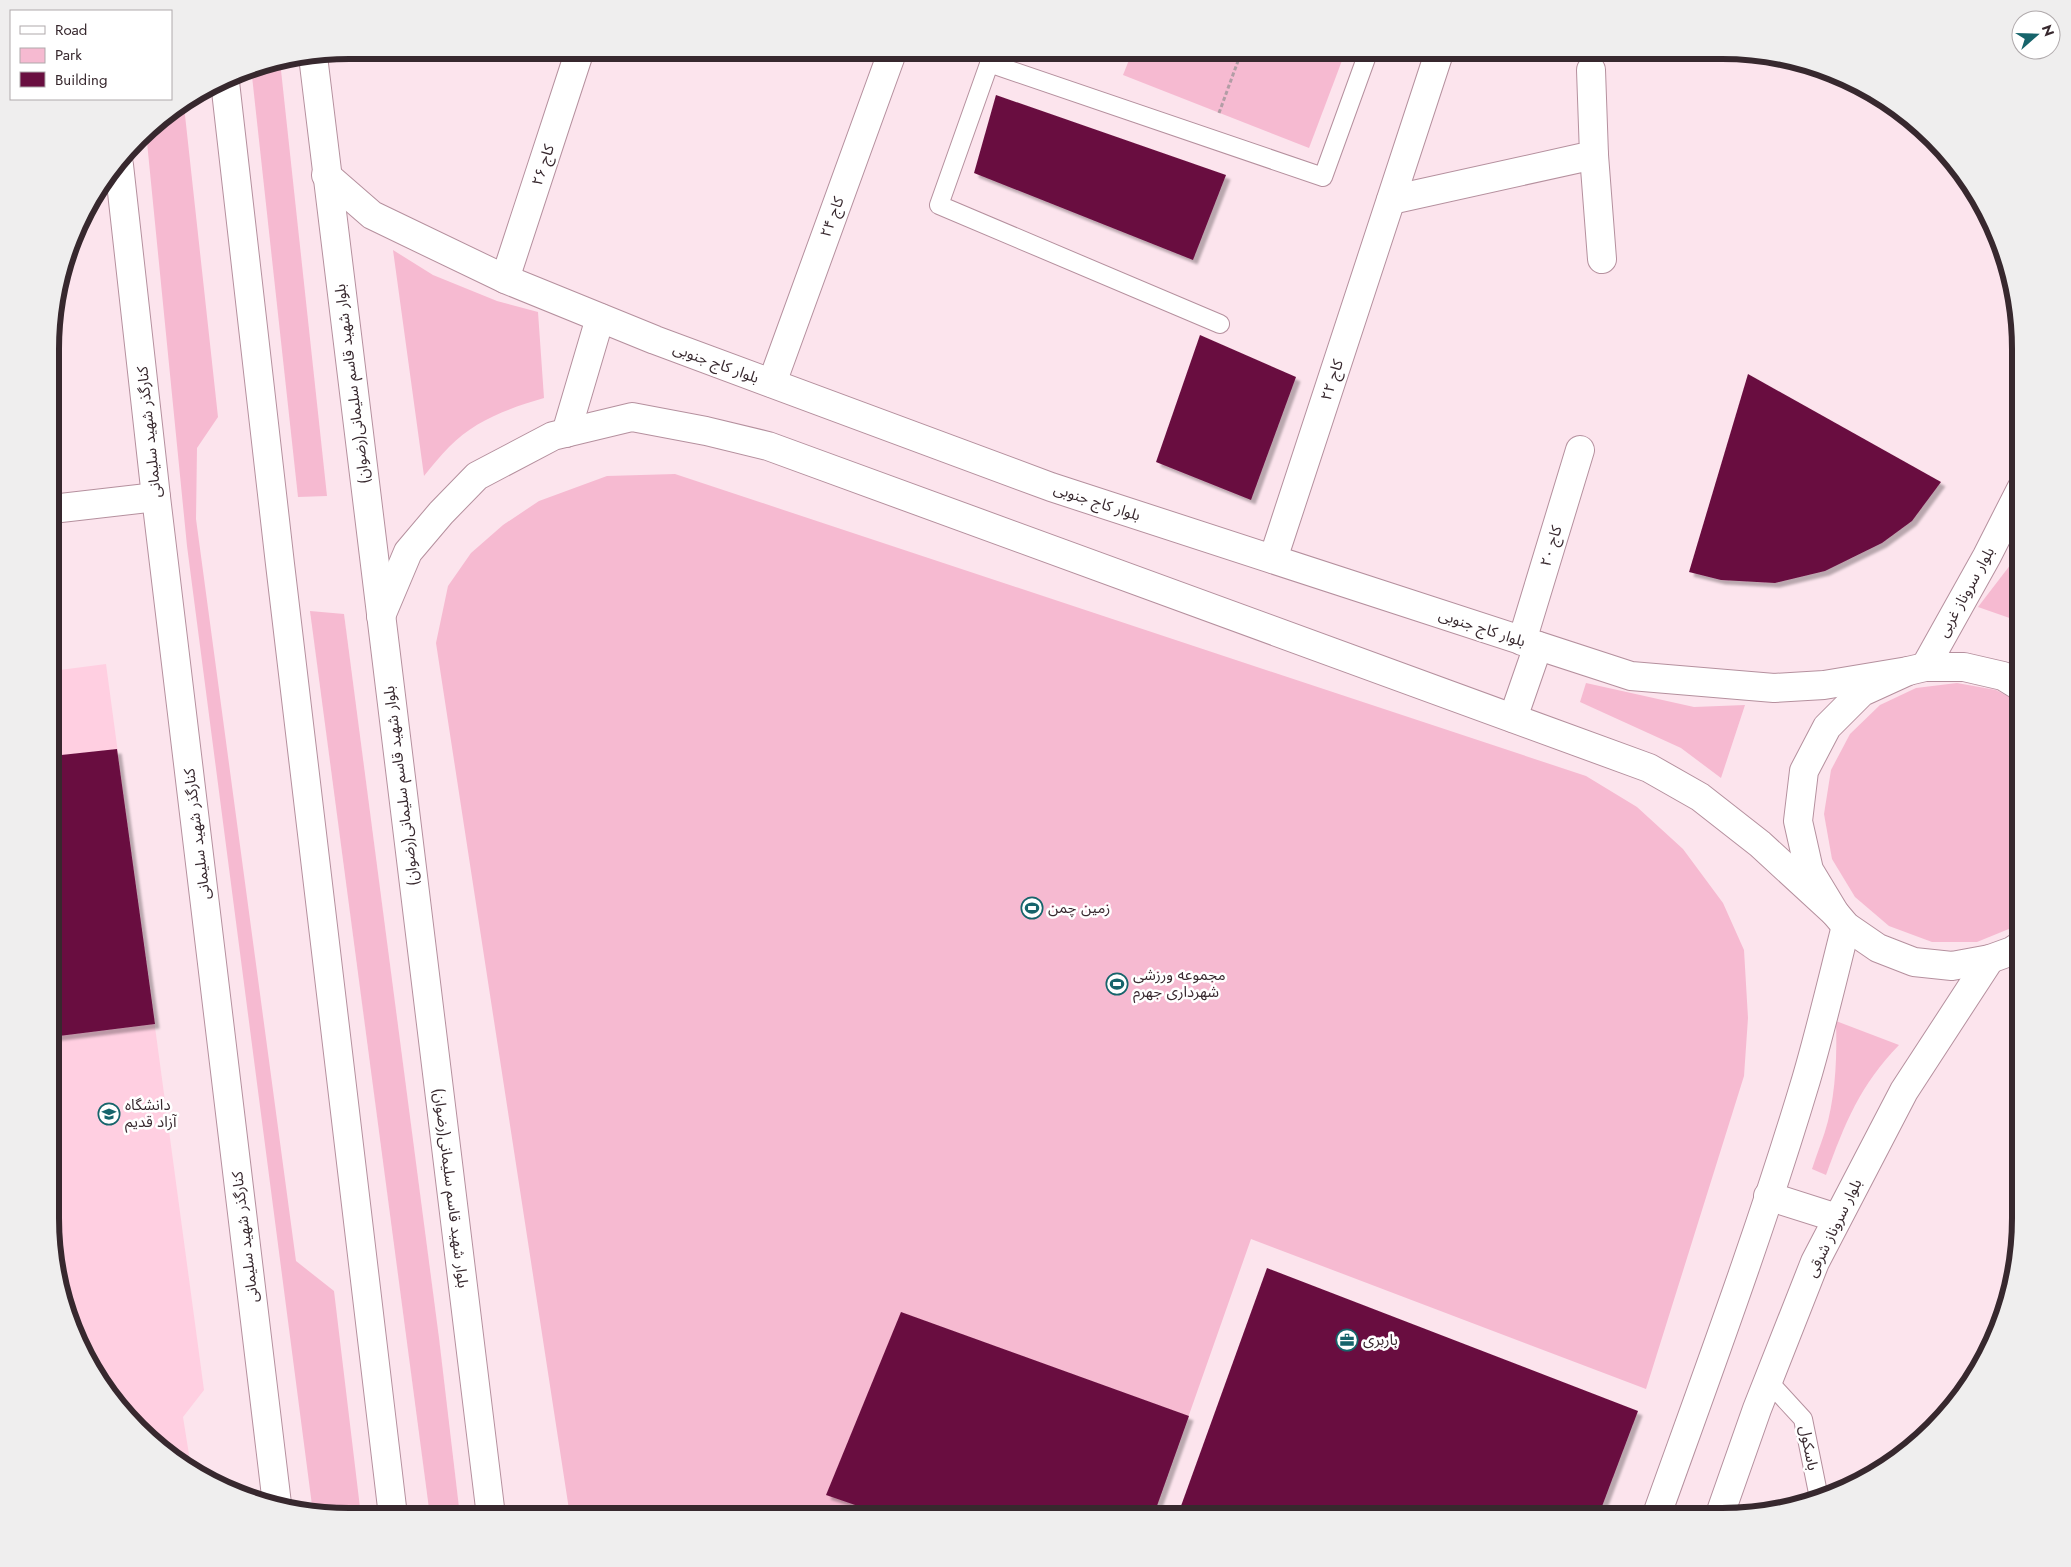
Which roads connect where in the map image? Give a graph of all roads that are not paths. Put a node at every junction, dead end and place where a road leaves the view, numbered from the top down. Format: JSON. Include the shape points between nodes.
{"nodes":[{"id":1,"x":577,"y":59,"type":"edge"},
{"id":2,"x":889,"y":59,"type":"edge"},
{"id":3,"x":990,"y":59,"type":"edge"},
{"id":4,"x":999,"y":59,"type":"edge"},
{"id":5,"x":1366,"y":59,"type":"edge"},
{"id":6,"x":1437,"y":59,"type":"edge"},
{"id":7,"x":314,"y":61,"type":"edge"},
{"id":8,"x":1591,"y":70,"type":"dead end"},
{"id":9,"x":226,"y":87,"type":"edge"},
{"id":10,"x":1594,"y":155,"type":"junction"},
{"id":11,"x":120,"y":171,"type":"edge"},
{"id":12,"x":326,"y":175,"type":"junction"},
{"id":13,"x":1391,"y":200,"type":"junction"},
{"id":14,"x":1602,"y":258,"type":"dead end"},
{"id":15,"x":505,"y":279,"type":"junction"},
{"id":16,"x":600,"y":318,"type":"junction"},
{"id":17,"x":1220,"y":324,"type":"dead end"},
{"id":18,"x":772,"y":384,"type":"junction"},
{"id":19,"x":566,"y":433,"type":"junction"},
{"id":20,"x":1580,"y":450,"type":"dead end"},
{"id":21,"x":156,"y":496,"type":"junction"},
{"id":22,"x":2012,"y":507,"type":"edge"},
{"id":23,"x":59,"y":508,"type":"edge"},
{"id":24,"x":1273,"y":559,"type":"junction"},
{"id":25,"x":381,"y":616,"type":"junction"},
{"id":26,"x":1530,"y":643,"type":"junction"},
{"id":27,"x":1916,"y":669,"type":"junction"},
{"id":28,"x":2012,"y":682,"type":"edge"},
{"id":29,"x":1513,"y":718,"type":"junction"},
{"id":30,"x":1840,"y":919,"type":"junction"},
{"id":31,"x":2011,"y":951,"type":"edge"},
{"id":32,"x":1768,"y":1196,"type":"junction"},
{"id":33,"x":1837,"y":1218,"type":"junction"},
{"id":34,"x":1768,"y":1381,"type":"junction"},
{"id":35,"x":1818,"y":1492,"type":"edge"},
{"id":36,"x":276,"y":1499,"type":"edge"},
{"id":37,"x":392,"y":1508,"type":"edge"},
{"id":38,"x":490,"y":1508,"type":"edge"},
{"id":39,"x":1659,"y":1508,"type":"edge"},
{"id":40,"x":1722,"y":1508,"type":"edge"}],
"edges":[{"from":1,"to":15,"type":"main road","name":"کاج ۲۶"},
{"from":2,"to":18,"type":"main road","name":"کاج ۲۴"},
{"from":3,"to":17,"type":"lane","via":[[939,206]]},
{"from":4,"to":5,"type":"lane","via":[[1323,177]]},
{"from":6,"to":13,"type":"main road","name":"کاج ۲۲"},
{"from":7,"to":12,"type":"main road","name":"بلوار شهید قاسم سلیمانی(رضوان)"},
{"from":8,"to":10,"type":"main road"},
{"from":9,"to":37,"type":"main road"},
{"from":10,"to":13,"type":"main road"},
{"from":10,"to":14,"type":"main road"},
{"from":11,"to":21,"type":"main road","name":"کنارگذر شهید سلیمانی"},
{"from":12,"to":15,"type":"main road","name":"بلوار کاج جنوبی","via":[[372,215]]},
{"from":12,"to":25,"type":"main road","name":"بلوار شهید قاسم سلیمانی(رضوان)"},
{"from":13,"to":24,"type":"main road","name":"کاج ۲۲"},
{"from":15,"to":16,"type":"main road","name":"بلوار کاج جنوبی"},
{"from":16,"to":18,"type":"main road","name":"بلوار کاج جنوبی"},
{"from":16,"to":19,"type":"main road"},
{"from":18,"to":24,"type":"main road","name":"بلوار کاج جنوبی","via":[[1051,487]]},
{"from":19,"to":25,"type":"main road","via":[[553,436],[477,476],[408,552]]},
{"from":19,"to":29,"type":"main road","via":[[632,417],[706,430],[768,446]]},
{"from":20,"to":26,"type":"main road","name":"کاج ۲۰"},
{"from":21,"to":23,"type":"main road"},
{"from":21,"to":36,"type":"main road","name":"کنارگذر شهید سلیمانی"},
{"from":22,"to":27,"type":"main road","name":"بلوار سروناز غربی","via":[[1987,556]]},
{"from":24,"to":26,"type":"main road","name":"بلوار کاج جنوبی"},
{"from":25,"to":38,"type":"main road","name":"بلوار شهید قاسم سلیمانی(رضوان)"},
{"from":26,"to":27,"type":"main road","name":"بلوار کاج جنوبی","via":[[1631,676],[1774,688],[1824,685]]},
{"from":26,"to":29,"type":"main road","name":"کاج ۲۰"},
{"from":27,"to":28,"type":"main road","name":"بلوار کاج جنوبی","via":[[1964,667],[2002,676]]},
{"from":27,"to":30,"type":"main road","via":[[1862,692],[1827,727],[1804,771],[1798,821],[1809,870]]},
{"from":29,"to":30,"type":"main road","via":[[1649,768],[1700,797],[1760,844]]},
{"from":30,"to":31,"type":"main road","via":[[1878,948],[1914,962],[1952,966]]},
{"from":30,"to":32,"type":"main road","via":[[1806,1078]]},
{"from":31,"to":33,"type":"main road","name":"بلوار سروناز شرقی","via":[[1904,1091]]},
{"from":32,"to":33,"type":"main road"},
{"from":32,"to":39,"type":"main road"},
{"from":33,"to":34,"type":"main road","name":"بلوار سروناز شرقی","via":[[1815,1262]]},
{"from":34,"to":35,"type":"lane","name":"باسکول","via":[[1803,1419]]},
{"from":34,"to":40,"type":"main road","name":"بلوار سروناز شرقی"}]}
